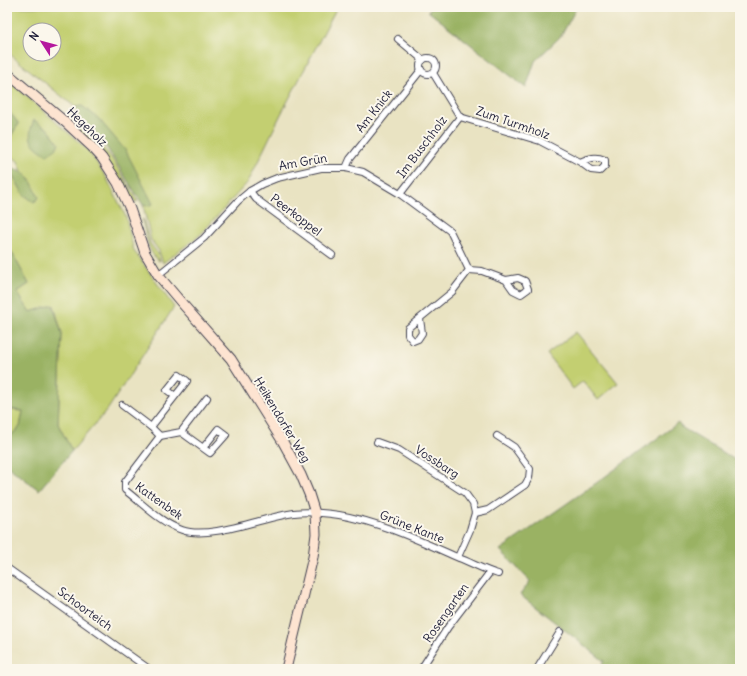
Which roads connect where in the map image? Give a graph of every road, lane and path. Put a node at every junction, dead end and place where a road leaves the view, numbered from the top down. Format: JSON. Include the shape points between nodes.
{"nodes":[{"id":1,"x":398,"y":39,"type":"dead end"},
{"id":2,"x":423,"y":60,"type":"junction"},
{"id":3,"x":421,"y":70,"type":"junction"},
{"id":4,"x":7,"y":73,"type":"edge"},
{"id":5,"x":434,"y":73,"type":"junction"},
{"id":6,"x":460,"y":117,"type":"junction"},
{"id":7,"x":580,"y":162,"type":"dead end"},
{"id":8,"x":346,"y":168,"type":"junction"},
{"id":9,"x":250,"y":191,"type":"junction"},
{"id":10,"x":400,"y":194,"type":"junction"},
{"id":11,"x":131,"y":214,"type":"joint"},
{"id":12,"x":332,"y":255,"type":"dead end"},
{"id":13,"x":469,"y":270,"type":"junction"},
{"id":14,"x":158,"y":275,"type":"junction"},
{"id":15,"x":506,"y":280,"type":"dead end"},
{"id":16,"x":420,"y":319,"type":"dead end"},
{"id":17,"x":175,"y":396,"type":"dead end"},
{"id":18,"x":207,"y":398,"type":"dead end"},
{"id":19,"x":122,"y":405,"type":"dead end"},
{"id":20,"x":151,"y":427,"type":"junction"},
{"id":21,"x":181,"y":432,"type":"junction"},
{"id":22,"x":160,"y":436,"type":"junction"},
{"id":23,"x":497,"y":436,"type":"dead end"},
{"id":24,"x":376,"y":442,"type":"dead end"},
{"id":25,"x":203,"y":448,"type":"dead end"},
{"id":26,"x":315,"y":513,"type":"junction"},
{"id":27,"x":475,"y":513,"type":"junction"},
{"id":28,"x":458,"y":557,"type":"junction"},
{"id":29,"x":7,"y":568,"type":"edge"},
{"id":30,"x":490,"y":572,"type":"junction"},
{"id":31,"x":498,"y":574,"type":"dead end"},
{"id":32,"x":560,"y":632,"type":"dead end"},
{"id":33,"x":149,"y":669,"type":"edge"},
{"id":34,"x":286,"y":669,"type":"edge"},
{"id":35,"x":421,"y":669,"type":"edge"},
{"id":36,"x":537,"y":669,"type":"edge"}],
"edges":[{"from":1,"to":2,"type":"street"},
{"from":2,"to":3,"type":"street","name":"Am Knick"},
{"from":2,"to":5,"type":"street","via":[[430,58],[436,62]]},
{"from":3,"to":5,"type":"street","via":[[426,74]]},
{"from":3,"to":8,"type":"street","name":"Am Knick","via":[[350,159]]},
{"from":4,"to":11,"type":"street","name":"Hegeholz","via":[[64,121],[102,158],[118,183]]},
{"from":5,"to":6,"type":"street","name":"Im Buschholz"},
{"from":6,"to":7,"type":"street","name":"Zum Turmholz","via":[[540,141]]},
{"from":6,"to":10,"type":"street","name":"Im Buschholz"},
{"from":8,"to":9,"type":"street","name":"Am Grün","via":[[321,168],[299,172],[277,178]]},
{"from":8,"to":10,"type":"street","name":"Am Grün","via":[[363,172]]},
{"from":9,"to":12,"type":"street","name":"Peerkoppel","via":[[256,199]]},
{"from":9,"to":14,"type":"street","name":"Am Grün","via":[[204,238]]},
{"from":10,"to":13,"type":"street","name":"Am Grün","via":[[450,231]]},
{"from":11,"to":14,"type":"street","name":"Heikendorfer Weg","via":[[145,253]]},
{"from":13,"to":15,"type":"street","via":[[482,271]]},
{"from":13,"to":16,"type":"street","via":[[452,292]]},
{"from":14,"to":26,"type":"street","name":"Heikendorfer Weg","via":[[230,359],[283,442],[309,494]]},
{"from":17,"to":20,"type":"street"},
{"from":18,"to":21,"type":"street"},
{"from":19,"to":20,"type":"street"},
{"from":20,"to":22,"type":"street"},
{"from":21,"to":22,"type":"street"},
{"from":21,"to":25,"type":"street"},
{"from":22,"to":26,"type":"street","name":"Kattenbek","via":[[125,482],[125,490],[166,522],[182,530],[195,533],[219,530],[296,512]]},
{"from":23,"to":27,"type":"street","via":[[514,447],[530,469],[529,478],[525,484],[488,510]]},
{"from":24,"to":27,"type":"street","name":"Vossbarg","via":[[399,450],[465,493],[473,504]]},
{"from":26,"to":28,"type":"street","name":"Grüne Kante","via":[[374,523]]},
{"from":26,"to":34,"type":"street","name":"Heikendorfer Weg","via":[[313,557]]},
{"from":27,"to":28,"type":"street"},
{"from":28,"to":30,"type":"street","name":"Grüne Kante"},
{"from":29,"to":33,"type":"street","name":"Schoorteich"},
{"from":30,"to":31,"type":"street","name":"Grüne Kante"},
{"from":30,"to":35,"type":"street","name":"Rosengarten","via":[[448,627]]},
{"from":32,"to":36,"type":"street"}]}
